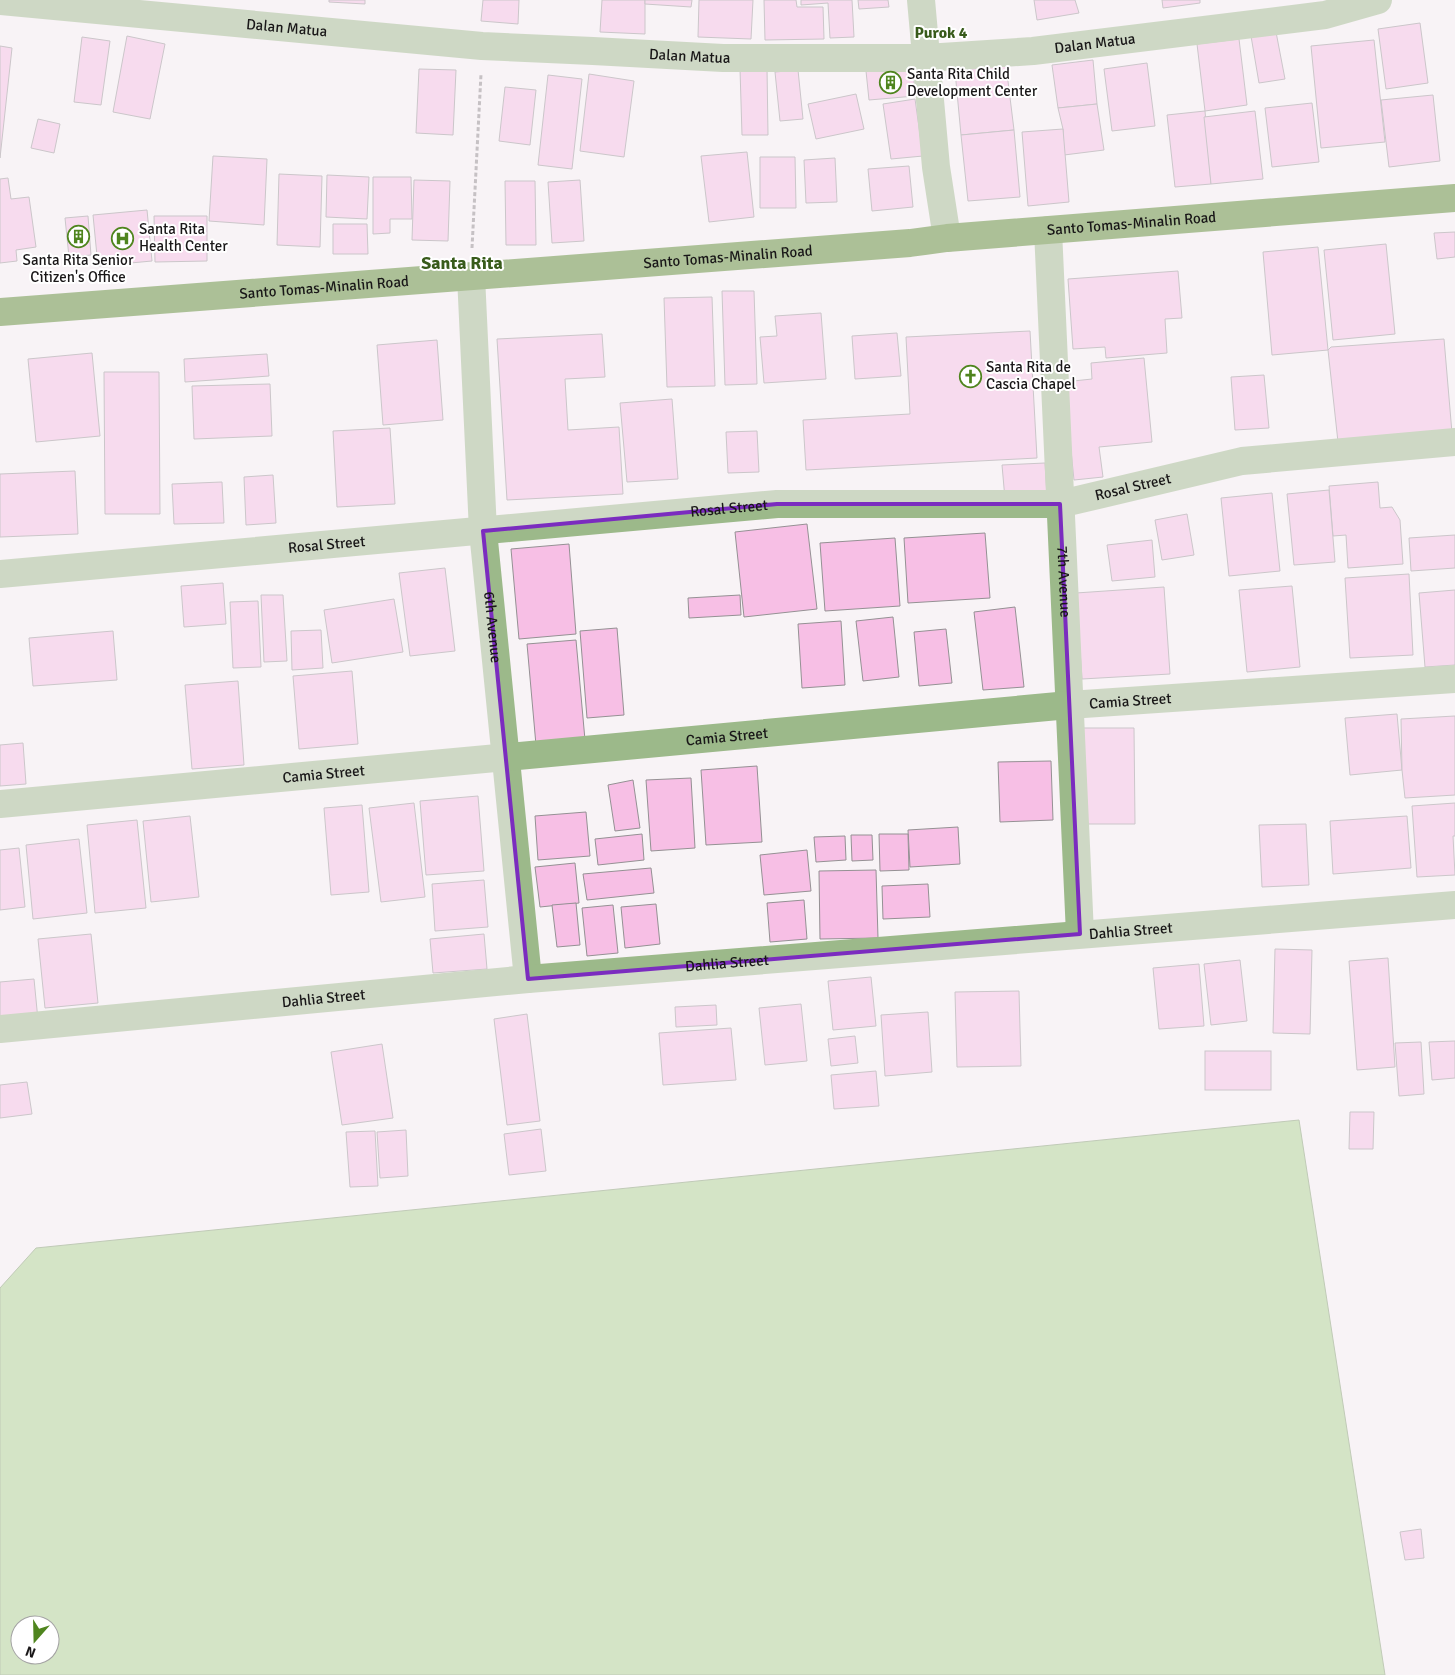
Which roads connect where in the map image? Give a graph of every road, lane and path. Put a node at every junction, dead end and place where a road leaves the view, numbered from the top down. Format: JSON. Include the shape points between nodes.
{"nodes":[{"id":1,"x":921,"y":0,"type":"edge"},
{"id":2,"x":1378,"y":0,"type":"edge"},
{"id":3,"x":0,"y":1,"type":"edge"},
{"id":4,"x":482,"y":46,"type":"junction"},
{"id":5,"x":926,"y":58,"type":"junction"},
{"id":6,"x":1455,"y":198,"type":"edge"},
{"id":7,"x":1048,"y":230,"type":"junction"},
{"id":8,"x":946,"y":238,"type":"junction"},
{"id":9,"x":471,"y":276,"type":"junction"},
{"id":10,"x":0,"y":312,"type":"edge"},
{"id":11,"x":1455,"y":442,"type":"edge"},
{"id":12,"x":1060,"y":504,"type":"junction"},
{"id":13,"x":483,"y":531,"type":"junction"},
{"id":14,"x":0,"y":574,"type":"edge"},
{"id":15,"x":1455,"y":679,"type":"edge"},
{"id":16,"x":1069,"y":705,"type":"junction"},
{"id":17,"x":506,"y":758,"type":"junction"},
{"id":18,"x":0,"y":804,"type":"edge"},
{"id":19,"x":1455,"y":905,"type":"edge"},
{"id":20,"x":1080,"y":934,"type":"junction"},
{"id":21,"x":528,"y":979,"type":"junction"},
{"id":22,"x":0,"y":1029,"type":"edge"}],
"edges":[{"from":1,"to":5,"type":"street"},
{"from":2,"to":5,"type":"street","name":"Dalan Matua","via":[[1305,18],[1033,51]]},
{"from":3,"to":4,"type":"street","name":"Dalan Matua"},
{"from":4,"to":5,"type":"street","name":"Dalan Matua","via":[[723,58]]},
{"from":4,"to":9,"type":"path"},
{"from":5,"to":8,"type":"street"},
{"from":6,"to":7,"type":"main road","name":"Santo Tomas-Minalin Road"},
{"from":7,"to":8,"type":"main road","name":"Santo Tomas-Minalin Road"},
{"from":7,"to":12,"type":"street","name":"7th Avenue"},
{"from":8,"to":9,"type":"main road","name":"Santo Tomas-Minalin Road"},
{"from":9,"to":10,"type":"main road","name":"Santo Tomas-Minalin Road"},
{"from":9,"to":13,"type":"street","name":"6th Avenue"},
{"from":11,"to":12,"type":"street","name":"Rosal Street","via":[[1242,461]]},
{"from":12,"to":13,"type":"street","name":"Rosal Street","via":[[777,504]]},
{"from":12,"to":16,"type":"street","name":"7th Avenue"},
{"from":13,"to":14,"type":"street","name":"Rosal Street"},
{"from":13,"to":17,"type":"street","name":"6th Avenue"},
{"from":15,"to":16,"type":"street","name":"Camia Street"},
{"from":16,"to":17,"type":"street","name":"Camia Street"},
{"from":16,"to":20,"type":"street","name":"7th Avenue"},
{"from":17,"to":18,"type":"street","name":"Camia Street"},
{"from":17,"to":21,"type":"street","name":"6th Avenue"},
{"from":19,"to":20,"type":"street","name":"Dahlia Street"},
{"from":20,"to":21,"type":"street","name":"Dahlia Street"},
{"from":21,"to":22,"type":"street","name":"Dahlia Street"}]}
